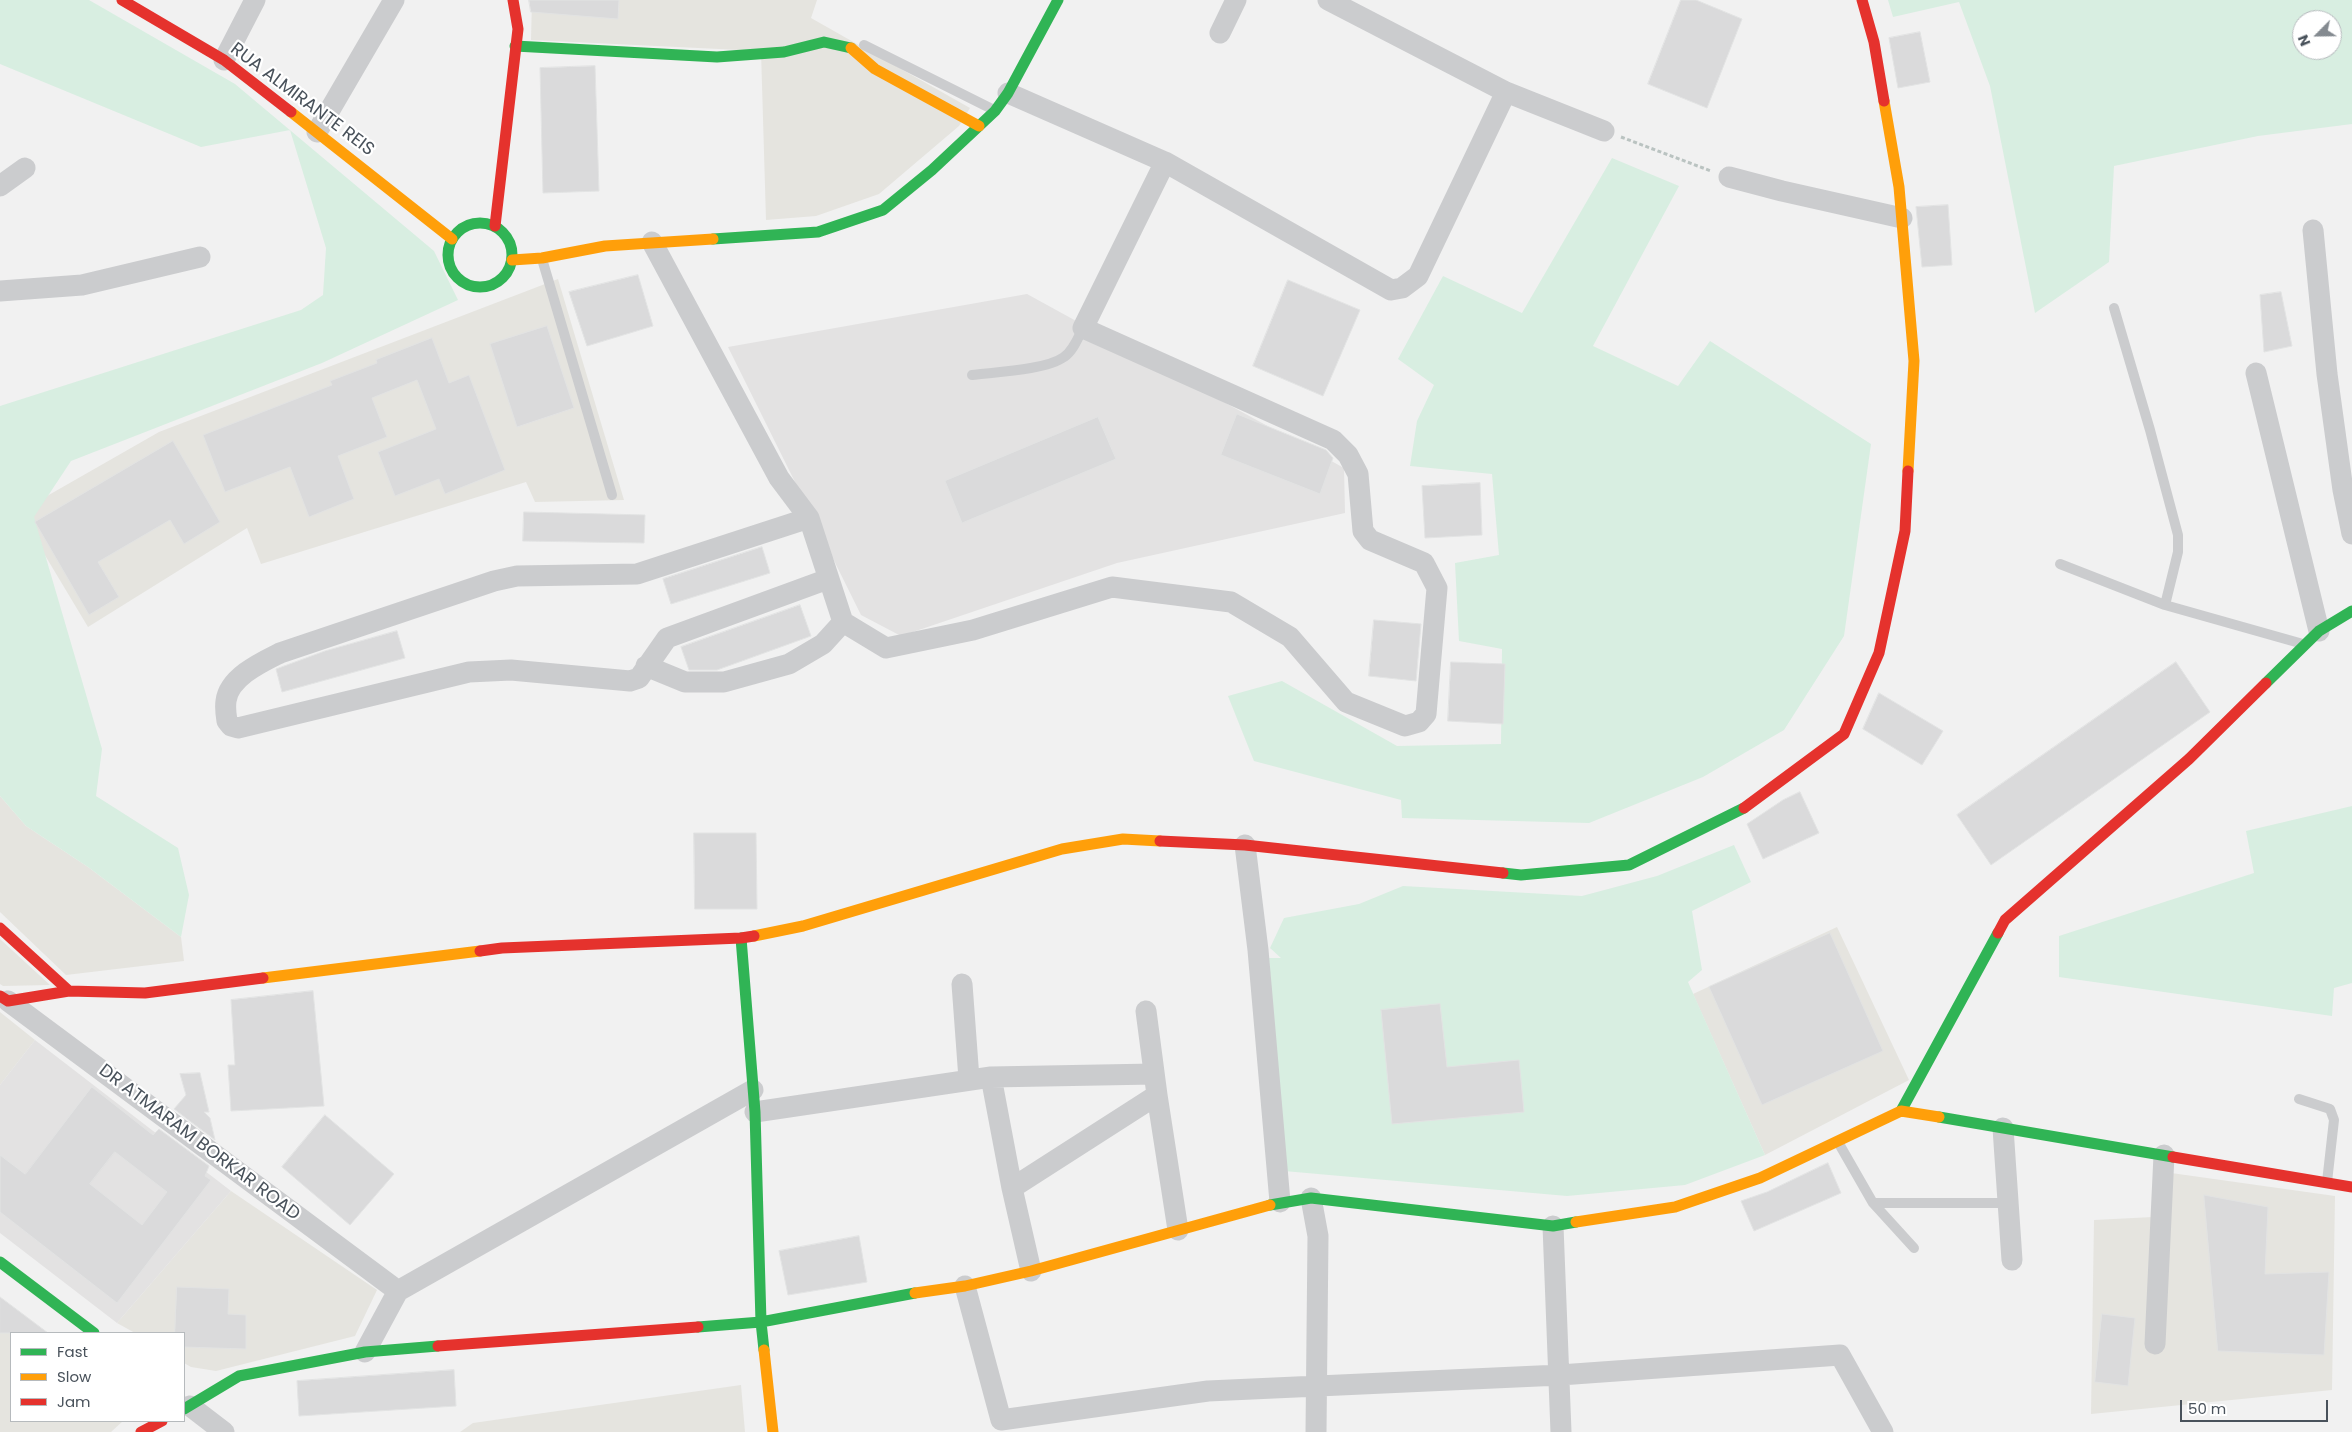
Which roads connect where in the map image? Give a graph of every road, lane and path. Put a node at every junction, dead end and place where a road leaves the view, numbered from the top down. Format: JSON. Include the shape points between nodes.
{"nodes":[{"id":1,"x":122,"y":0,"type":"edge"},
{"id":2,"x":256,"y":0,"type":"edge"},
{"id":3,"x":394,"y":0,"type":"edge"},
{"id":4,"x":513,"y":0,"type":"edge"},
{"id":5,"x":1058,"y":0,"type":"edge"},
{"id":6,"x":1236,"y":0,"type":"edge"},
{"id":7,"x":1328,"y":0,"type":"edge"},
{"id":8,"x":1862,"y":0,"type":"edge"},
{"id":9,"x":1220,"y":32,"type":"dead end"},
{"id":10,"x":859,"y":43,"type":"dead end"},
{"id":11,"x":515,"y":46,"type":"junction"},
{"id":12,"x":224,"y":60,"type":"junction"},
{"id":13,"x":1506,"y":92,"type":"junction"},
{"id":14,"x":1008,"y":93,"type":"junction"},
{"id":15,"x":995,"y":111,"type":"junction"},
{"id":16,"x":979,"y":126,"type":"junction"},
{"id":17,"x":1604,"y":131,"type":"joint"},
{"id":18,"x":317,"y":132,"type":"junction"},
{"id":19,"x":1165,"y":162,"type":"junction"},
{"id":20,"x":25,"y":168,"type":"dead end"},
{"id":21,"x":1729,"y":177,"type":"joint"},
{"id":22,"x":0,"y":186,"type":"edge"},
{"id":23,"x":1902,"y":218,"type":"junction"},
{"id":24,"x":495,"y":226,"type":"junction"},
{"id":25,"x":2313,"y":230,"type":"dead end"},
{"id":26,"x":452,"y":239,"type":"junction"},
{"id":27,"x":652,"y":242,"type":"junction"},
{"id":28,"x":200,"y":257,"type":"dead end"},
{"id":29,"x":542,"y":258,"type":"junction"},
{"id":30,"x":512,"y":260,"type":"junction"},
{"id":31,"x":0,"y":291,"type":"edge"},
{"id":32,"x":2114,"y":308,"type":"dead end"},
{"id":33,"x":1083,"y":328,"type":"junction"},
{"id":34,"x":2256,"y":373,"type":"dead end"},
{"id":35,"x":972,"y":375,"type":"dead end"},
{"id":36,"x":612,"y":495,"type":"dead end"},
{"id":37,"x":809,"y":518,"type":"junction"},
{"id":38,"x":2352,"y":534,"type":"edge"},
{"id":39,"x":2060,"y":564,"type":"dead end"},
{"id":40,"x":828,"y":579,"type":"junction"},
{"id":41,"x":2164,"y":605,"type":"junction"},
{"id":42,"x":2351,"y":615,"type":"edge"},
{"id":43,"x":842,"y":622,"type":"junction"},
{"id":44,"x":2313,"y":638,"type":"junction"},
{"id":45,"x":646,"y":666,"type":"junction"},
{"id":46,"x":1245,"y":844,"type":"junction"},
{"id":47,"x":0,"y":928,"type":"edge"},
{"id":48,"x":741,"y":938,"type":"junction"},
{"id":49,"x":962,"y":984,"type":"dead end"},
{"id":50,"x":69,"y":991,"type":"junction"},
{"id":51,"x":4,"y":998,"type":"edge"},
{"id":52,"x":1146,"y":1012,"type":"dead end"},
{"id":53,"x":1154,"y":1074,"type":"junction"},
{"id":54,"x":991,"y":1077,"type":"junction"},
{"id":55,"x":969,"y":1079,"type":"junction"},
{"id":56,"x":753,"y":1090,"type":"junction"},
{"id":57,"x":1156,"y":1095,"type":"junction"},
{"id":58,"x":2299,"y":1099,"type":"dead end"},
{"id":59,"x":1901,"y":1111,"type":"junction"},
{"id":60,"x":755,"y":1112,"type":"junction"},
{"id":61,"x":2003,"y":1128,"type":"junction"},
{"id":62,"x":1838,"y":1141,"type":"junction"},
{"id":63,"x":2164,"y":1155,"type":"junction"},
{"id":64,"x":2327,"y":1183,"type":"junction"},
{"id":65,"x":2352,"y":1187,"type":"edge"},
{"id":66,"x":1012,"y":1188,"type":"junction"},
{"id":67,"x":1312,"y":1198,"type":"junction"},
{"id":68,"x":1280,"y":1202,"type":"junction"},
{"id":69,"x":1873,"y":1203,"type":"junction"},
{"id":70,"x":2008,"y":1204,"type":"junction"},
{"id":71,"x":1553,"y":1226,"type":"junction"},
{"id":72,"x":1178,"y":1230,"type":"junction"},
{"id":73,"x":1914,"y":1248,"type":"dead end"},
{"id":74,"x":2012,"y":1260,"type":"dead end"},
{"id":75,"x":0,"y":1262,"type":"edge"},
{"id":76,"x":1031,"y":1272,"type":"junction"},
{"id":77,"x":965,"y":1286,"type":"junction"},
{"id":78,"x":398,"y":1291,"type":"junction"},
{"id":79,"x":761,"y":1322,"type":"junction"},
{"id":80,"x":93,"y":1332,"type":"edge"},
{"id":81,"x":2155,"y":1344,"type":"dead end"},
{"id":82,"x":365,"y":1352,"type":"junction"},
{"id":83,"x":1560,"y":1375,"type":"junction"},
{"id":84,"x":1316,"y":1385,"type":"junction"},
{"id":85,"x":186,"y":1406,"type":"edge"},
{"id":86,"x":160,"y":1422,"type":"edge"},
{"id":87,"x":1041,"y":1423,"type":"edge"},
{"id":88,"x":141,"y":1432,"type":"edge"},
{"id":89,"x":224,"y":1432,"type":"edge"},
{"id":90,"x":773,"y":1432,"type":"edge"},
{"id":91,"x":1316,"y":1432,"type":"edge"},
{"id":92,"x":1561,"y":1432,"type":"edge"},
{"id":93,"x":1883,"y":1432,"type":"edge"}],
"edges":[{"from":1,"to":12,"type":"main road","name":"RUA ALMIRANTE REIS"},
{"from":2,"to":12,"type":"street"},
{"from":3,"to":18,"type":"street"},
{"from":4,"to":11,"type":"main road","via":[[518,29]]},
{"from":5,"to":14,"type":"main road"},
{"from":6,"to":9,"type":"street"},
{"from":7,"to":13,"type":"street"},
{"from":8,"to":23,"type":"main road","via":[[1874,42]]},
{"from":10,"to":15,"type":"lane"},
{"from":11,"to":16,"type":"main road","via":[[717,57],[784,52],[824,42],[852,48],[875,69]]},
{"from":11,"to":24,"type":"main road"},
{"from":12,"to":18,"type":"main road","name":"RUA ALMIRANTE REIS"},
{"from":13,"to":17,"type":"street"},
{"from":13,"to":19,"type":"street","via":[[1418,276],[1402,288],[1391,290]]},
{"from":14,"to":15,"type":"main road"},
{"from":14,"to":19,"type":"street"},
{"from":15,"to":16,"type":"main road"},
{"from":16,"to":27,"type":"main road","via":[[883,210],[818,232]]},
{"from":17,"to":21,"type":"path"},
{"from":18,"to":26,"type":"main road","name":"RUA ALMIRANTE REIS"},
{"from":19,"to":33,"type":"street"},
{"from":20,"to":22,"type":"street"},
{"from":21,"to":23,"type":"street"},
{"from":23,"to":46,"type":"main road","via":[[1914,362],[1905,531],[1879,653],[1844,734],[1750,805],[1629,865],[1521,874]]},
{"from":24,"to":26,"type":"main road","via":[[476,223],[458,231]]},
{"from":24,"to":30,"type":"main road","via":[[509,240]]},
{"from":25,"to":38,"type":"street","via":[[2322,339]]},
{"from":26,"to":30,"type":"main road","via":[[448,249],[452,269],[457,278],[470,285],[485,287],[494,284],[503,278]]},
{"from":27,"to":29,"type":"main road","via":[[605,246]]},
{"from":27,"to":37,"type":"street","via":[[779,478]]},
{"from":28,"to":31,"type":"street","via":[[82,284]]},
{"from":29,"to":30,"type":"main road"},
{"from":29,"to":36,"type":"lane"},
{"from":32,"to":41,"type":"lane","via":[[2178,535],[2178,552]]},
{"from":33,"to":35,"type":"lane","via":[[1064,358],[1048,365]]},
{"from":33,"to":43,"type":"street","via":[[1332,440],[1348,455],[1358,474],[1363,531],[1370,540],[1424,563],[1437,588],[1426,714],[1419,722],[1405,726],[1346,702],[1290,637],[1231,602],[1112,586],[973,630],[886,648]]},
{"from":34,"to":44,"type":"street"},
{"from":37,"to":40,"type":"street"},
{"from":37,"to":45,"type":"street","via":[[637,574],[517,576],[494,581],[290,649],[255,666],[234,685],[226,700],[227,721],[238,728],[469,672],[511,670],[630,681],[639,678]]},
{"from":39,"to":41,"type":"lane"},
{"from":40,"to":43,"type":"street"},
{"from":40,"to":45,"type":"street","via":[[667,638]]},
{"from":41,"to":44,"type":"lane"},
{"from":42,"to":44,"type":"main road"},
{"from":43,"to":45,"type":"street","via":[[822,644],[789,664],[724,682],[685,682]]},
{"from":44,"to":59,"type":"main road","via":[[2189,759],[2005,920]]},
{"from":46,"to":48,"type":"main road","via":[[1123,838],[1062,849],[803,926]]},
{"from":46,"to":68,"type":"street","via":[[1258,950]]},
{"from":47,"to":50,"type":"main road"},
{"from":48,"to":50,"type":"main road","via":[[502,948],[145,993]]},
{"from":48,"to":56,"type":"main road"},
{"from":49,"to":55,"type":"street"},
{"from":50,"to":51,"type":"main road"},
{"from":51,"to":78,"type":"street","name":"DR ATMARAM BORKAR ROAD"},
{"from":52,"to":53,"type":"street"},
{"from":53,"to":54,"type":"street"},
{"from":53,"to":57,"type":"street"},
{"from":54,"to":55,"type":"street"},
{"from":54,"to":66,"type":"street"},
{"from":55,"to":60,"type":"street"},
{"from":56,"to":60,"type":"main road"},
{"from":56,"to":78,"type":"street"},
{"from":57,"to":66,"type":"street"},
{"from":57,"to":72,"type":"street"},
{"from":58,"to":64,"type":"lane","via":[[2330,1109],[2334,1120]]},
{"from":59,"to":61,"type":"main road"},
{"from":59,"to":62,"type":"main road"},
{"from":60,"to":79,"type":"main road"},
{"from":61,"to":63,"type":"main road"},
{"from":61,"to":70,"type":"street"},
{"from":62,"to":69,"type":"lane"},
{"from":62,"to":71,"type":"main road","via":[[1760,1178],[1674,1207]]},
{"from":63,"to":64,"type":"main road"},
{"from":63,"to":81,"type":"street"},
{"from":64,"to":65,"type":"main road"},
{"from":66,"to":76,"type":"street"},
{"from":67,"to":68,"type":"main road"},
{"from":67,"to":71,"type":"main road"},
{"from":67,"to":84,"type":"street","via":[[1318,1236]]},
{"from":68,"to":72,"type":"main road"},
{"from":69,"to":70,"type":"lane"},
{"from":69,"to":73,"type":"lane"},
{"from":70,"to":74,"type":"street"},
{"from":71,"to":83,"type":"street"},
{"from":72,"to":76,"type":"main road"},
{"from":75,"to":80,"type":"main road"},
{"from":76,"to":77,"type":"main road"},
{"from":77,"to":79,"type":"main road"},
{"from":77,"to":87,"type":"street","via":[[1001,1420]]},
{"from":78,"to":82,"type":"street"},
{"from":79,"to":82,"type":"main road"},
{"from":79,"to":90,"type":"main road"},
{"from":82,"to":85,"type":"main road","via":[[239,1376]]},
{"from":83,"to":84,"type":"street"},
{"from":83,"to":92,"type":"street"},
{"from":83,"to":93,"type":"street","via":[[1840,1355]]},
{"from":84,"to":87,"type":"street","via":[[1208,1391]]},
{"from":84,"to":91,"type":"street"},
{"from":85,"to":89,"type":"street"},
{"from":86,"to":88,"type":"main road"}]}
